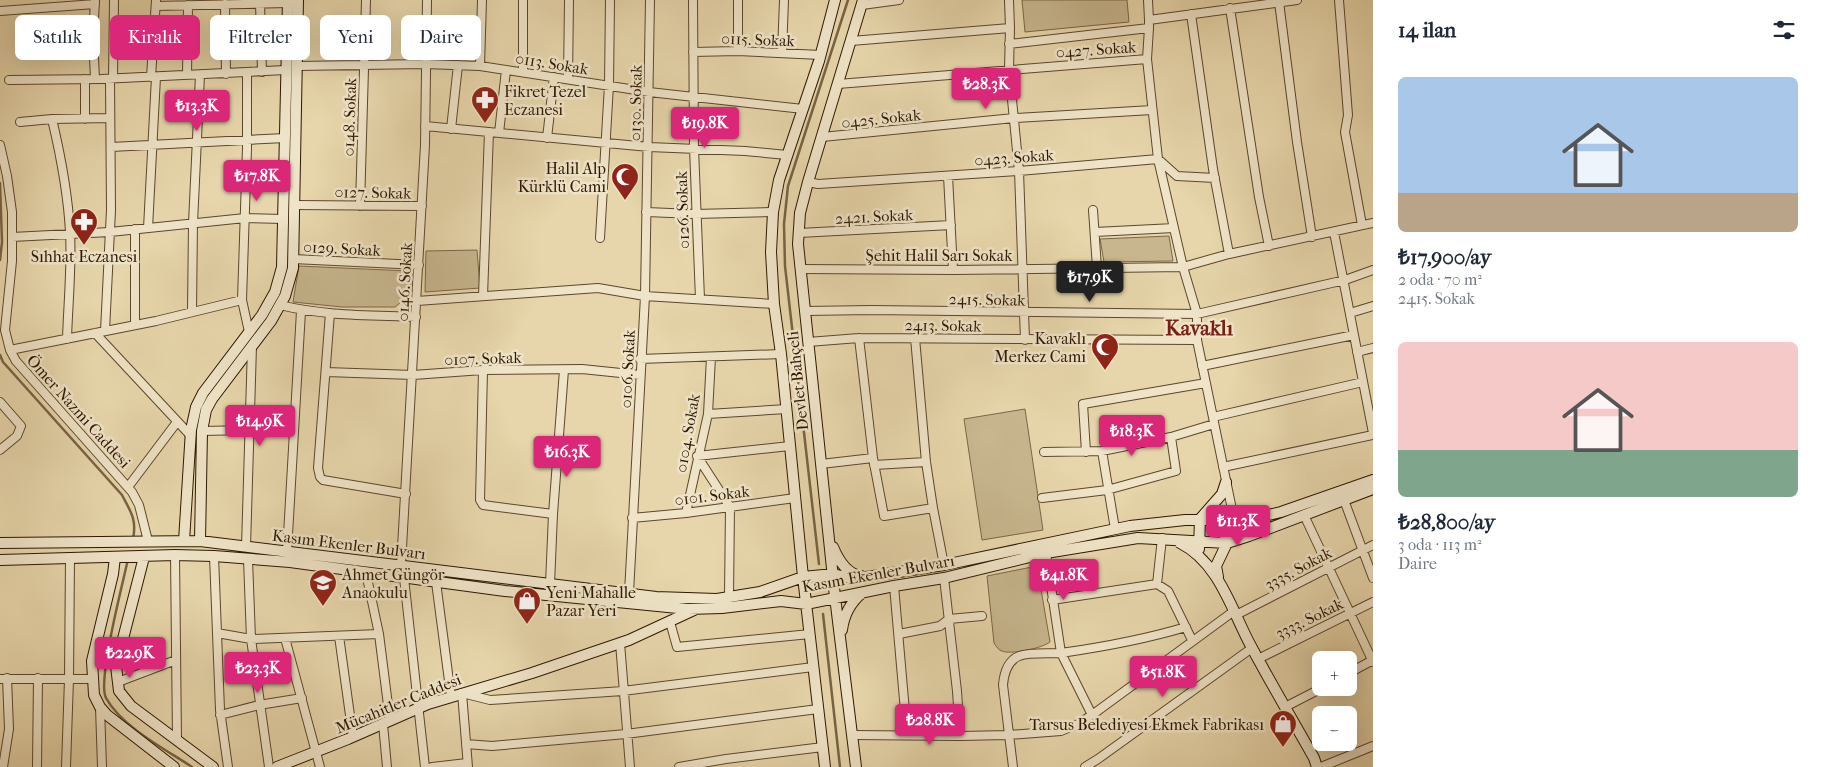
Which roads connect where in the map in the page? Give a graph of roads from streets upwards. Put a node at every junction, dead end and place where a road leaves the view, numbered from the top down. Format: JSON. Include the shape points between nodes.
{"nodes":[{"id":1,"x":114,"y":0,"type":"edge"},
{"id":2,"x":298,"y":0,"type":"edge"},
{"id":3,"x":366,"y":0,"type":"edge"},
{"id":4,"x":427,"y":0,"type":"edge"},
{"id":5,"x":482,"y":0,"type":"edge"},
{"id":6,"x":523,"y":0,"type":"edge"},
{"id":7,"x":569,"y":0,"type":"edge"},
{"id":8,"x":610,"y":0,"type":"edge"},
{"id":9,"x":650,"y":0,"type":"edge"},
{"id":10,"x":693,"y":0,"type":"edge"},
{"id":11,"x":738,"y":0,"type":"edge"},
{"id":12,"x":784,"y":0,"type":"edge"},
{"id":13,"x":835,"y":0,"type":"edge"},
{"id":14,"x":898,"y":0,"type":"edge"},
{"id":15,"x":1009,"y":0,"type":"edge"},
{"id":16,"x":1148,"y":0,"type":"edge"},
{"id":17,"x":1298,"y":0,"type":"edge"},
{"id":18,"x":1339,"y":0,"type":"edge"},
{"id":19,"x":288,"y":1,"type":"edge"},
{"id":20,"x":95,"y":2,"type":"edge"},
{"id":21,"x":1279,"y":2,"type":"junction"},
{"id":22,"x":156,"y":3,"type":"edge"},
{"id":23,"x":863,"y":3,"type":"edge"},
{"id":24,"x":225,"y":4,"type":"junction"},
{"id":25,"x":260,"y":4,"type":"junction"},
{"id":26,"x":188,"y":5,"type":"junction"},
{"id":27,"x":1230,"y":8,"type":"junction"},
{"id":28,"x":0,"y":11,"type":"edge"},
{"id":29,"x":1191,"y":14,"type":"junction"},
{"id":30,"x":1149,"y":24,"type":"junction"},
{"id":31,"x":1010,"y":28,"type":"junction"},
{"id":32,"x":851,"y":42,"type":"junction"},
{"id":33,"x":1009,"y":44,"type":"junction"},
{"id":34,"x":738,"y":51,"type":"junction"},
{"id":35,"x":693,"y":52,"type":"junction"},
{"id":36,"x":782,"y":53,"type":"junction"},
{"id":37,"x":821,"y":55,"type":"junction"},
{"id":38,"x":1147,"y":59,"type":"junction"},
{"id":39,"x":425,"y":64,"type":"junction"},
{"id":40,"x":365,"y":65,"type":"junction"},
{"id":41,"x":458,"y":65,"type":"junction"},
{"id":42,"x":297,"y":66,"type":"junction"},
{"id":43,"x":480,"y":66,"type":"junction"},
{"id":44,"x":1009,"y":69,"type":"junction"},
{"id":45,"x":286,"y":70,"type":"junction"},
{"id":46,"x":506,"y":70,"type":"junction"},
{"id":47,"x":262,"y":72,"type":"junction"},
{"id":48,"x":523,"y":72,"type":"junction"},
{"id":49,"x":247,"y":73,"type":"junction"},
{"id":50,"x":226,"y":74,"type":"junction"},
{"id":51,"x":200,"y":75,"type":"junction"},
{"id":52,"x":187,"y":76,"type":"junction"},
{"id":53,"x":153,"y":77,"type":"junction"},
{"id":54,"x":554,"y":77,"type":"junction"},
{"id":55,"x":84,"y":79,"type":"junction"},
{"id":56,"x":95,"y":79,"type":"junction"},
{"id":57,"x":112,"y":79,"type":"junction"},
{"id":58,"x":568,"y":79,"type":"junction"},
{"id":59,"x":9,"y":80,"type":"dead end"},
{"id":60,"x":838,"y":84,"type":"junction"},
{"id":61,"x":609,"y":85,"type":"junction"},
{"id":62,"x":649,"y":92,"type":"junction"},
{"id":63,"x":693,"y":97,"type":"junction"},
{"id":64,"x":803,"y":110,"type":"junction"},
{"id":65,"x":1152,"y":110,"type":"junction"},
{"id":66,"x":110,"y":118,"type":"junction"},
{"id":67,"x":1014,"y":118,"type":"junction"},
{"id":68,"x":52,"y":119,"type":"junction"},
{"id":69,"x":84,"y":119,"type":"junction"},
{"id":70,"x":20,"y":122,"type":"dead end"},
{"id":71,"x":425,"y":126,"type":"junction"},
{"id":72,"x":451,"y":128,"type":"junction"},
{"id":73,"x":489,"y":132,"type":"junction"},
{"id":74,"x":499,"y":133,"type":"junction"},
{"id":75,"x":822,"y":137,"type":"junction"},
{"id":76,"x":285,"y":138,"type":"junction"},
{"id":77,"x":547,"y":138,"type":"junction"},
{"id":78,"x":247,"y":140,"type":"junction"},
{"id":79,"x":196,"y":143,"type":"junction"},
{"id":80,"x":606,"y":143,"type":"junction"},
{"id":81,"x":0,"y":145,"type":"edge"},
{"id":82,"x":152,"y":145,"type":"junction"},
{"id":83,"x":649,"y":147,"type":"junction"},
{"id":84,"x":110,"y":148,"type":"junction"},
{"id":85,"x":694,"y":148,"type":"junction"},
{"id":86,"x":787,"y":156,"type":"junction"},
{"id":87,"x":1158,"y":159,"type":"junction"},
{"id":88,"x":1019,"y":171,"type":"junction"},
{"id":89,"x":948,"y":176,"type":"junction"},
{"id":90,"x":1215,"y":178,"type":"junction"},
{"id":91,"x":808,"y":182,"type":"junction"},
{"id":92,"x":294,"y":205,"type":"junction"},
{"id":93,"x":360,"y":206,"type":"junction"},
{"id":94,"x":422,"y":206,"type":"junction"},
{"id":95,"x":1093,"y":210,"type":"dead end"},
{"id":96,"x":646,"y":212,"type":"junction"},
{"id":97,"x":773,"y":212,"type":"junction"},
{"id":98,"x":695,"y":214,"type":"junction"},
{"id":99,"x":246,"y":218,"type":"junction"},
{"id":100,"x":283,"y":219,"type":"junction"},
{"id":101,"x":192,"y":223,"type":"junction"},
{"id":102,"x":1373,"y":223,"type":"edge"},
{"id":103,"x":951,"y":225,"type":"junction"},
{"id":104,"x":1362,"y":225,"type":"junction"},
{"id":105,"x":148,"y":228,"type":"junction"},
{"id":106,"x":1174,"y":228,"type":"junction"},
{"id":107,"x":135,"y":229,"type":"junction"},
{"id":108,"x":110,"y":232,"type":"junction"},
{"id":109,"x":1095,"y":232,"type":"junction"},
{"id":110,"x":1334,"y":232,"type":"junction"},
{"id":111,"x":70,"y":234,"type":"junction"},
{"id":112,"x":799,"y":234,"type":"junction"},
{"id":113,"x":12,"y":237,"type":"junction"},
{"id":114,"x":1312,"y":237,"type":"junction"},
{"id":115,"x":600,"y":238,"type":"dead end"},
{"id":116,"x":1269,"y":246,"type":"junction"},
{"id":117,"x":1229,"y":254,"type":"junction"},
{"id":118,"x":293,"y":259,"type":"junction"},
{"id":119,"x":419,"y":265,"type":"junction"},
{"id":120,"x":1182,"y":266,"type":"junction"},
{"id":121,"x":1097,"y":268,"type":"junction"},
{"id":122,"x":801,"y":269,"type":"junction"},
{"id":123,"x":1023,"y":269,"type":"junction"},
{"id":124,"x":952,"y":270,"type":"junction"},
{"id":125,"x":1373,"y":270,"type":"edge"},
{"id":126,"x":1344,"y":280,"type":"junction"},
{"id":127,"x":483,"y":296,"type":"junction"},
{"id":128,"x":645,"y":296,"type":"junction"},
{"id":129,"x":700,"y":299,"type":"junction"},
{"id":130,"x":242,"y":300,"type":"junction"},
{"id":131,"x":417,"y":301,"type":"junction"},
{"id":132,"x":774,"y":304,"type":"junction"},
{"id":133,"x":280,"y":305,"type":"junction"},
{"id":134,"x":1373,"y":306,"type":"edge"},
{"id":135,"x":301,"y":311,"type":"junction"},
{"id":136,"x":805,"y":311,"type":"junction"},
{"id":137,"x":192,"y":312,"type":"junction"},
{"id":138,"x":1025,"y":313,"type":"junction"},
{"id":139,"x":1350,"y":313,"type":"junction"},
{"id":140,"x":330,"y":314,"type":"junction"},
{"id":141,"x":1197,"y":314,"type":"junction"},
{"id":142,"x":416,"y":317,"type":"junction"},
{"id":143,"x":134,"y":325,"type":"junction"},
{"id":144,"x":105,"y":331,"type":"junction"},
{"id":145,"x":249,"y":332,"type":"junction"},
{"id":146,"x":95,"y":333,"type":"junction"},
{"id":147,"x":1354,"y":335,"type":"junction"},
{"id":148,"x":859,"y":338,"type":"junction"},
{"id":149,"x":915,"y":338,"type":"junction"},
{"id":150,"x":67,"y":339,"type":"junction"},
{"id":151,"x":1025,"y":340,"type":"junction"},
{"id":152,"x":1197,"y":340,"type":"junction"},
{"id":153,"x":808,"y":342,"type":"junction"},
{"id":154,"x":252,"y":346,"type":"junction"},
{"id":155,"x":1373,"y":348,"type":"edge"},
{"id":156,"x":10,"y":350,"type":"junction"},
{"id":157,"x":1357,"y":352,"type":"junction"},
{"id":158,"x":781,"y":354,"type":"junction"},
{"id":159,"x":711,"y":357,"type":"junction"},
{"id":160,"x":640,"y":359,"type":"junction"},
{"id":161,"x":1202,"y":366,"type":"junction"},
{"id":162,"x":483,"y":370,"type":"junction"},
{"id":163,"x":564,"y":370,"type":"junction"},
{"id":164,"x":326,"y":372,"type":"junction"},
{"id":165,"x":413,"y":375,"type":"junction"},
{"id":166,"x":640,"y":375,"type":"junction"},
{"id":167,"x":1363,"y":382,"type":"junction"},
{"id":168,"x":1206,"y":383,"type":"junction"},
{"id":169,"x":1369,"y":391,"type":"edge"},
{"id":170,"x":0,"y":402,"type":"edge"},
{"id":171,"x":787,"y":409,"type":"junction"},
{"id":172,"x":708,"y":414,"type":"junction"},
{"id":173,"x":1213,"y":421,"type":"junction"},
{"id":174,"x":177,"y":422,"type":"junction"},
{"id":175,"x":249,"y":430,"type":"junction"},
{"id":176,"x":202,"y":431,"type":"junction"},
{"id":177,"x":1373,"y":434,"type":"edge"},
{"id":178,"x":191,"y":436,"type":"junction"},
{"id":179,"x":1171,"y":437,"type":"junction"},
{"id":180,"x":790,"y":446,"type":"junction"},
{"id":181,"x":0,"y":450,"type":"edge"},
{"id":182,"x":1044,"y":452,"type":"dead end"},
{"id":183,"x":1086,"y":452,"type":"junction"},
{"id":184,"x":1102,"y":452,"type":"junction"},
{"id":185,"x":698,"y":456,"type":"junction"},
{"id":186,"x":874,"y":462,"type":"junction"},
{"id":187,"x":926,"y":462,"type":"junction"},
{"id":188,"x":821,"y":464,"type":"junction"},
{"id":189,"x":1223,"y":467,"type":"junction"},
{"id":190,"x":1373,"y":480,"type":"edge"},
{"id":191,"x":1226,"y":482,"type":"junction"},
{"id":192,"x":128,"y":487,"type":"junction"},
{"id":193,"x":1107,"y":490,"type":"junction"},
{"id":194,"x":1373,"y":490,"type":"edge"},
{"id":195,"x":406,"y":494,"type":"junction"},
{"id":196,"x":795,"y":498,"type":"junction"},
{"id":197,"x":1042,"y":498,"type":"dead end"},
{"id":198,"x":1344,"y":500,"type":"junction"},
{"id":199,"x":730,"y":507,"type":"junction"},
{"id":200,"x":933,"y":508,"type":"junction"},
{"id":201,"x":686,"y":513,"type":"junction"},
{"id":202,"x":553,"y":514,"type":"junction"},
{"id":203,"x":1304,"y":515,"type":"junction"},
{"id":204,"x":632,"y":518,"type":"junction"},
{"id":205,"x":1221,"y":518,"type":"junction"},
{"id":206,"x":1234,"y":518,"type":"junction"},
{"id":207,"x":1200,"y":519,"type":"junction"},
{"id":208,"x":1115,"y":529,"type":"junction"},
{"id":209,"x":1162,"y":538,"type":"junction"},
{"id":210,"x":829,"y":540,"type":"junction"},
{"id":211,"x":1175,"y":540,"type":"junction"},
{"id":212,"x":184,"y":541,"type":"junction"},
{"id":213,"x":200,"y":541,"type":"junction"},
{"id":214,"x":0,"y":542,"type":"edge"},
{"id":215,"x":145,"y":542,"type":"junction"},
{"id":216,"x":1199,"y":542,"type":"junction"},
{"id":217,"x":1227,"y":543,"type":"junction"},
{"id":218,"x":1373,"y":545,"type":"edge"},
{"id":219,"x":246,"y":547,"type":"junction"},
{"id":220,"x":1363,"y":549,"type":"junction"},
{"id":221,"x":287,"y":552,"type":"junction"},
{"id":222,"x":1046,"y":553,"type":"junction"},
{"id":223,"x":175,"y":555,"type":"junction"},
{"id":224,"x":214,"y":556,"type":"junction"},
{"id":225,"x":1200,"y":556,"type":"junction"},
{"id":226,"x":119,"y":557,"type":"junction"},
{"id":227,"x":141,"y":557,"type":"junction"},
{"id":228,"x":70,"y":559,"type":"junction"},
{"id":229,"x":248,"y":559,"type":"junction"},
{"id":230,"x":0,"y":560,"type":"edge"},
{"id":231,"x":401,"y":565,"type":"junction"},
{"id":232,"x":944,"y":565,"type":"junction"},
{"id":233,"x":1329,"y":567,"type":"junction"},
{"id":234,"x":366,"y":572,"type":"junction"},
{"id":235,"x":833,"y":574,"type":"junction"},
{"id":236,"x":803,"y":577,"type":"junction"},
{"id":237,"x":404,"y":578,"type":"junction"},
{"id":238,"x":867,"y":578,"type":"junction"},
{"id":239,"x":944,"y":578,"type":"junction"},
{"id":240,"x":1373,"y":578,"type":"edge"},
{"id":241,"x":1219,"y":580,"type":"junction"},
{"id":242,"x":436,"y":582,"type":"junction"},
{"id":243,"x":550,"y":584,"type":"junction"},
{"id":244,"x":1158,"y":584,"type":"junction"},
{"id":245,"x":894,"y":586,"type":"junction"},
{"id":246,"x":864,"y":592,"type":"junction"},
{"id":247,"x":629,"y":593,"type":"junction"},
{"id":248,"x":729,"y":598,"type":"junction"},
{"id":249,"x":835,"y":598,"type":"junction"},
{"id":250,"x":1052,"y":600,"type":"junction"},
{"id":251,"x":1373,"y":602,"type":"edge"},
{"id":252,"x":806,"y":604,"type":"junction"},
{"id":253,"x":699,"y":608,"type":"junction"},
{"id":254,"x":1235,"y":613,"type":"junction"},
{"id":255,"x":1351,"y":613,"type":"junction"},
{"id":256,"x":982,"y":616,"type":"dead end"},
{"id":257,"x":949,"y":619,"type":"junction"},
{"id":258,"x":670,"y":622,"type":"junction"},
{"id":259,"x":1186,"y":627,"type":"junction"},
{"id":260,"x":217,"y":633,"type":"junction"},
{"id":261,"x":379,"y":634,"type":"junction"},
{"id":262,"x":810,"y":634,"type":"junction"},
{"id":263,"x":899,"y":634,"type":"junction"},
{"id":264,"x":339,"y":636,"type":"junction"},
{"id":265,"x":285,"y":638,"type":"junction"},
{"id":266,"x":250,"y":639,"type":"junction"},
{"id":267,"x":841,"y":640,"type":"junction"},
{"id":268,"x":1192,"y":640,"type":"junction"},
{"id":269,"x":620,"y":643,"type":"junction"},
{"id":270,"x":1252,"y":648,"type":"junction"},
{"id":271,"x":1061,"y":653,"type":"junction"},
{"id":272,"x":1258,"y":659,"type":"junction"},
{"id":273,"x":176,"y":660,"type":"junction"},
{"id":274,"x":1373,"y":661,"type":"edge"},
{"id":275,"x":814,"y":667,"type":"junction"},
{"id":276,"x":1357,"y":669,"type":"edge"},
{"id":277,"x":4,"y":678,"type":"edge"},
{"id":278,"x":38,"y":678,"type":"junction"},
{"id":279,"x":69,"y":678,"type":"junction"},
{"id":280,"x":93,"y":679,"type":"junction"},
{"id":281,"x":118,"y":682,"type":"junction"},
{"id":282,"x":623,"y":691,"type":"junction"},
{"id":283,"x":1312,"y":693,"type":"edge"},
{"id":284,"x":457,"y":694,"type":"junction"},
{"id":285,"x":302,"y":698,"type":"junction"},
{"id":286,"x":259,"y":705,"type":"junction"},
{"id":287,"x":100,"y":707,"type":"junction"},
{"id":288,"x":1286,"y":707,"type":"junction"},
{"id":289,"x":419,"y":708,"type":"junction"},
{"id":290,"x":818,"y":709,"type":"junction"},
{"id":291,"x":220,"y":715,"type":"junction"},
{"id":292,"x":1092,"y":715,"type":"junction"},
{"id":293,"x":387,"y":722,"type":"junction"},
{"id":294,"x":626,"y":734,"type":"junction"},
{"id":295,"x":852,"y":734,"type":"junction"},
{"id":296,"x":907,"y":734,"type":"junction"},
{"id":297,"x":1008,"y":734,"type":"junction"},
{"id":298,"x":960,"y":736,"type":"junction"},
{"id":299,"x":353,"y":737,"type":"junction"},
{"id":300,"x":177,"y":740,"type":"junction"},
{"id":301,"x":466,"y":744,"type":"junction"},
{"id":302,"x":1373,"y":746,"type":"edge"},
{"id":303,"x":823,"y":747,"type":"junction"},
{"id":304,"x":316,"y":752,"type":"junction"},
{"id":305,"x":293,"y":764,"type":"edge"},
{"id":306,"x":467,"y":765,"type":"edge"},
{"id":307,"x":3,"y":767,"type":"edge"},
{"id":308,"x":37,"y":767,"type":"edge"},
{"id":309,"x":66,"y":767,"type":"edge"},
{"id":310,"x":102,"y":767,"type":"edge"},
{"id":311,"x":174,"y":767,"type":"edge"},
{"id":312,"x":213,"y":767,"type":"edge"},
{"id":313,"x":228,"y":767,"type":"edge"},
{"id":314,"x":269,"y":767,"type":"edge"},
{"id":315,"x":277,"y":767,"type":"edge"},
{"id":316,"x":320,"y":767,"type":"edge"},
{"id":317,"x":387,"y":767,"type":"edge"},
{"id":318,"x":425,"y":767,"type":"edge"},
{"id":319,"x":432,"y":767,"type":"edge"},
{"id":320,"x":630,"y":767,"type":"edge"},
{"id":321,"x":679,"y":767,"type":"edge"},
{"id":322,"x":825,"y":767,"type":"edge"},
{"id":323,"x":856,"y":767,"type":"edge"},
{"id":324,"x":1013,"y":767,"type":"edge"},
{"id":325,"x":1085,"y":767,"type":"edge"},
{"id":326,"x":1319,"y":767,"type":"edge"}],
"edges":[{"from":1,"to":57,"type":"street"},
{"from":2,"to":42,"type":"street"},
{"from":3,"to":40,"type":"street","name":"0148. Sokak"},
{"from":4,"to":39,"type":"street","name":"0146. Sokak"},
{"from":5,"to":43,"type":"street"},
{"from":6,"to":48,"type":"street"},
{"from":7,"to":58,"type":"street"},
{"from":8,"to":61,"type":"street"},
{"from":9,"to":62,"type":"street","name":"0130. Sokak"},
{"from":10,"to":35,"type":"street","name":"0126. Sokak"},
{"from":11,"to":34,"type":"street"},
{"from":12,"to":36,"type":"street"},
{"from":13,"to":37,"type":"street","name":"Devlet Bahçeli"},
{"from":14,"to":23,"type":"street"},
{"from":15,"to":31,"type":"street"},
{"from":16,"to":30,"type":"street"},
{"from":17,"to":21,"type":"street"},
{"from":18,"to":104,"type":"street","via":[[1348,115],[1345,132]]},
{"from":19,"to":25,"type":"street"},
{"from":19,"to":45,"type":"street"},
{"from":20,"to":28,"type":"street"},
{"from":20,"to":56,"type":"street"},
{"from":21,"to":27,"type":"street"},
{"from":21,"to":114,"type":"street"},
{"from":22,"to":26,"type":"street"},
{"from":22,"to":53,"type":"street"},
{"from":23,"to":32,"type":"street","name":"Devlet Bahçeli"},
{"from":24,"to":25,"type":"street"},
{"from":24,"to":26,"type":"street"},
{"from":24,"to":50,"type":"street"},
{"from":25,"to":47,"type":"street"},
{"from":26,"to":52,"type":"street"},
{"from":27,"to":29,"type":"street"},
{"from":27,"to":116,"type":"street"},
{"from":29,"to":30,"type":"street"},
{"from":29,"to":90,"type":"street"},
{"from":30,"to":33,"type":"street"},
{"from":30,"to":38,"type":"street"},
{"from":31,"to":32,"type":"street"},
{"from":31,"to":33,"type":"street"},
{"from":32,"to":60,"type":"street","name":"Devlet Bahçeli"},
{"from":33,"to":44,"type":"street"},
{"from":34,"to":35,"type":"street","name":"0115. Sokak"},
{"from":34,"to":36,"type":"street","name":"0115. Sokak"},
{"from":35,"to":63,"type":"street","name":"0126. Sokak"},
{"from":36,"to":37,"type":"street","name":"0115. Sokak"},
{"from":37,"to":64,"type":"street","name":"Devlet Bahçeli"},
{"from":38,"to":44,"type":"street","name":"0427. Sokak"},
{"from":38,"to":65,"type":"street"},
{"from":39,"to":40,"type":"street","name":"0113. Sokak"},
{"from":39,"to":41,"type":"street","name":"0113. Sokak"},
{"from":39,"to":71,"type":"street","name":"0146. Sokak"},
{"from":40,"to":42,"type":"street","name":"0113. Sokak"},
{"from":40,"to":93,"type":"street","name":"0148. Sokak"},
{"from":41,"to":43,"type":"street","name":"0113. Sokak"},
{"from":41,"to":72,"type":"street"},
{"from":42,"to":92,"type":"street"},
{"from":43,"to":46,"type":"street","name":"0113. Sokak"},
{"from":44,"to":60,"type":"street","name":"0427. Sokak"},
{"from":44,"to":67,"type":"street"},
{"from":45,"to":47,"type":"street"},
{"from":45,"to":76,"type":"street"},
{"from":46,"to":48,"type":"street","name":"0113. Sokak"},
{"from":46,"to":74,"type":"street"},
{"from":47,"to":49,"type":"street"},
{"from":48,"to":54,"type":"street","name":"0113. Sokak"},
{"from":49,"to":50,"type":"street"},
{"from":49,"to":78,"type":"street"},
{"from":50,"to":51,"type":"street"},
{"from":51,"to":52,"type":"street"},
{"from":51,"to":79,"type":"street"},
{"from":52,"to":53,"type":"street"},
{"from":53,"to":57,"type":"street"},
{"from":53,"to":82,"type":"street"},
{"from":54,"to":58,"type":"street","name":"0113. Sokak"},
{"from":54,"to":77,"type":"street"},
{"from":55,"to":56,"type":"street"},
{"from":55,"to":59,"type":"street"},
{"from":55,"to":69,"type":"street"},
{"from":56,"to":57,"type":"street"},
{"from":57,"to":66,"type":"street"},
{"from":58,"to":61,"type":"street","name":"0113. Sokak"},
{"from":60,"to":75,"type":"street","name":"Devlet Bahçeli"},
{"from":61,"to":62,"type":"street","name":"0113. Sokak"},
{"from":61,"to":80,"type":"street"},
{"from":62,"to":63,"type":"street","name":"0113. Sokak"},
{"from":62,"to":83,"type":"street","name":"0130. Sokak"},
{"from":63,"to":64,"type":"street","name":"0113. Sokak"},
{"from":63,"to":85,"type":"street","name":"0126. Sokak"},
{"from":64,"to":86,"type":"street","name":"Devlet Bahçeli"},
{"from":65,"to":67,"type":"street","name":"0425. Sokak"},
{"from":65,"to":87,"type":"street"},
{"from":66,"to":69,"type":"street"},
{"from":66,"to":84,"type":"street"},
{"from":67,"to":75,"type":"street","name":"0425. Sokak"},
{"from":67,"to":88,"type":"street"},
{"from":68,"to":69,"type":"street"},
{"from":68,"to":70,"type":"street"},
{"from":68,"to":111,"type":"street","via":[[61,155]]},
{"from":71,"to":72,"type":"street"},
{"from":71,"to":94,"type":"street","name":"0146. Sokak"},
{"from":72,"to":73,"type":"street"},
{"from":73,"to":74,"type":"street"},
{"from":73,"to":127,"type":"street"},
{"from":74,"to":77,"type":"street"},
{"from":75,"to":91,"type":"street","name":"Devlet Bahçeli"},
{"from":76,"to":78,"type":"street"},
{"from":76,"to":100,"type":"street"},
{"from":77,"to":80,"type":"street"},
{"from":78,"to":79,"type":"street"},
{"from":78,"to":99,"type":"street"},
{"from":79,"to":82,"type":"street"},
{"from":79,"to":101,"type":"street"},
{"from":80,"to":83,"type":"street"},
{"from":80,"to":115,"type":"street"},
{"from":81,"to":113,"type":"street","name":"Ömer Nazmi Caddesi","via":[[12,212]]},
{"from":82,"to":84,"type":"street"},
{"from":82,"to":105,"type":"street"},
{"from":83,"to":85,"type":"street"},
{"from":83,"to":96,"type":"street","name":"0130. Sokak"},
{"from":84,"to":108,"type":"street"},
{"from":85,"to":86,"type":"street"},
{"from":85,"to":98,"type":"street","name":"0126. Sokak"},
{"from":86,"to":97,"type":"street","name":"Devlet Bahçeli"},
{"from":87,"to":88,"type":"street","name":"0423. Sokak"},
{"from":87,"to":90,"type":"street","via":[[1177,176]]},
{"from":87,"to":106,"type":"street"},
{"from":88,"to":89,"type":"street","name":"0423. Sokak"},
{"from":88,"to":123,"type":"street"},
{"from":89,"to":91,"type":"street","name":"0423. Sokak"},
{"from":89,"to":103,"type":"street"},
{"from":90,"to":117,"type":"street"},
{"from":91,"to":112,"type":"street","name":"Devlet Bahçeli"},
{"from":92,"to":93,"type":"street","name":"0127. Sokak"},
{"from":92,"to":118,"type":"street"},
{"from":93,"to":94,"type":"street","name":"0127. Sokak"},
{"from":94,"to":119,"type":"street","name":"0146. Sokak"},
{"from":95,"to":109,"type":"street"},
{"from":96,"to":98,"type":"street"},
{"from":96,"to":128,"type":"street","name":"0130. Sokak"},
{"from":97,"to":98,"type":"street"},
{"from":97,"to":132,"type":"street","name":"Devlet Bahçeli"},
{"from":98,"to":129,"type":"street","name":"0126. Sokak"},
{"from":99,"to":100,"type":"street"},
{"from":99,"to":101,"type":"street"},
{"from":99,"to":130,"type":"street"},
{"from":100,"to":145,"type":"street","via":[[282,267],[275,292]]},
{"from":101,"to":105,"type":"street"},
{"from":101,"to":137,"type":"street"},
{"from":102,"to":104,"type":"street","name":"Şehit Halil Sarı Sokak"},
{"from":103,"to":112,"type":"street","name":"2421. Sokak"},
{"from":103,"to":124,"type":"street"},
{"from":104,"to":110,"type":"street","name":"Şehit Halil Sarı Sokak"},
{"from":105,"to":107,"type":"street"},
{"from":106,"to":109,"type":"street"},
{"from":106,"to":120,"type":"street"},
{"from":107,"to":108,"type":"street"},
{"from":107,"to":143,"type":"street"},
{"from":108,"to":111,"type":"street"},
{"from":108,"to":144,"type":"street"},
{"from":109,"to":121,"type":"street"},
{"from":110,"to":114,"type":"street","name":"Şehit Halil Sarı Sokak"},
{"from":110,"to":126,"type":"street"},
{"from":111,"to":113,"type":"street"},
{"from":111,"to":150,"type":"street"},
{"from":112,"to":122,"type":"street","name":"Devlet Bahçeli"},
{"from":113,"to":156,"type":"street","name":"Ömer Nazmi Caddesi","via":[[5,330]]},
{"from":114,"to":116,"type":"street","name":"Şehit Halil Sarı Sokak"},
{"from":116,"to":117,"type":"street","name":"Şehit Halil Sarı Sokak"},
{"from":117,"to":120,"type":"street","name":"Şehit Halil Sarı Sokak"},
{"from":118,"to":119,"type":"street","name":"0129. Sokak"},
{"from":118,"to":133,"type":"street"},
{"from":119,"to":131,"type":"street","name":"0146. Sokak"},
{"from":120,"to":121,"type":"street","name":"Şehit Halil Sarı Sokak"},
{"from":120,"to":141,"type":"street"},
{"from":121,"to":123,"type":"street","name":"Şehit Halil Sarı Sokak"},
{"from":122,"to":124,"type":"street","name":"Şehit Halil Sarı Sokak"},
{"from":122,"to":136,"type":"street","name":"Devlet Bahçeli"},
{"from":123,"to":124,"type":"street","name":"Şehit Halil Sarı Sokak"},
{"from":123,"to":138,"type":"street"},
{"from":125,"to":126,"type":"street","name":"2415. Sokak"},
{"from":126,"to":139,"type":"street"},
{"from":126,"to":141,"type":"street","name":"2415. Sokak"},
{"from":127,"to":128,"type":"street","via":[[598,288]]},
{"from":127,"to":131,"type":"street"},
{"from":128,"to":129,"type":"street"},
{"from":128,"to":160,"type":"street","name":"0106. Sokak"},
{"from":129,"to":132,"type":"street"},
{"from":130,"to":137,"type":"street"},
{"from":130,"to":145,"type":"street"},
{"from":131,"to":142,"type":"street","name":"0146. Sokak"},
{"from":132,"to":158,"type":"street","name":"Devlet Bahçeli"},
{"from":133,"to":135,"type":"street"},
{"from":133,"to":154,"type":"street"},
{"from":134,"to":139,"type":"street"},
{"from":135,"to":140,"type":"street"},
{"from":135,"to":221,"type":"street"},
{"from":136,"to":138,"type":"street","name":"2415. Sokak"},
{"from":136,"to":153,"type":"street","name":"Devlet Bahçeli"},
{"from":137,"to":143,"type":"street"},
{"from":138,"to":141,"type":"street","name":"2415. Sokak"},
{"from":138,"to":151,"type":"street"},
{"from":139,"to":147,"type":"street"},
{"from":140,"to":142,"type":"street"},
{"from":140,"to":164,"type":"street"},
{"from":141,"to":152,"type":"street"},
{"from":142,"to":165,"type":"street","name":"0146. Sokak"},
{"from":143,"to":144,"type":"street"},
{"from":144,"to":146,"type":"street"},
{"from":145,"to":178,"type":"street","via":[[203,393],[196,407]]},
{"from":146,"to":150,"type":"street"},
{"from":146,"to":174,"type":"street"},
{"from":147,"to":157,"type":"street"},
{"from":147,"to":161,"type":"street"},
{"from":148,"to":149,"type":"street","name":"2413. Sokak"},
{"from":148,"to":153,"type":"street","name":"2413. Sokak"},
{"from":148,"to":186,"type":"street"},
{"from":149,"to":151,"type":"street","name":"2413. Sokak"},
{"from":149,"to":187,"type":"street"},
{"from":150,"to":156,"type":"street"},
{"from":151,"to":152,"type":"street","name":"2413. Sokak"},
{"from":152,"to":161,"type":"street"},
{"from":153,"to":188,"type":"street","name":"Devlet Bahçeli"},
{"from":154,"to":175,"type":"street"},
{"from":154,"to":176,"type":"street","via":[[212,399]]},
{"from":155,"to":157,"type":"street"},
{"from":156,"to":192,"type":"street","name":"Ömer Nazmi Caddesi","via":[[16,361]]},
{"from":157,"to":167,"type":"street"},
{"from":158,"to":159,"type":"street"},
{"from":158,"to":171,"type":"street","name":"Devlet Bahçeli"},
{"from":159,"to":160,"type":"street"},
{"from":159,"to":172,"type":"street","name":"0104. Sokak"},
{"from":160,"to":166,"type":"street","name":"0106. Sokak"},
{"from":161,"to":168,"type":"street"},
{"from":162,"to":163,"type":"street","name":"0107. Sokak"},
{"from":162,"to":165,"type":"street","name":"0107. Sokak"},
{"from":162,"to":202,"type":"street","via":[[480,500],[483,505]]},
{"from":163,"to":166,"type":"street","name":"0107. Sokak"},
{"from":163,"to":202,"type":"street"},
{"from":164,"to":165,"type":"street","name":"0107. Sokak"},
{"from":164,"to":195,"type":"street","via":[[318,468],[320,477]]},
{"from":165,"to":195,"type":"street","name":"0146. Sokak"},
{"from":166,"to":204,"type":"street","name":"0106. Sokak"},
{"from":167,"to":169,"type":"street"},
{"from":167,"to":173,"type":"street"},
{"from":168,"to":173,"type":"street"},
{"from":168,"to":183,"type":"street","via":[[1083,404]]},
{"from":169,"to":177,"type":"street"},
{"from":170,"to":181,"type":"street","via":[[21,426],[17,436]]},
{"from":171,"to":172,"type":"street"},
{"from":171,"to":180,"type":"street","name":"Devlet Bahçeli"},
{"from":172,"to":185,"type":"street","name":"0104. Sokak"},
{"from":173,"to":179,"type":"street"},
{"from":173,"to":189,"type":"street"},
{"from":174,"to":178,"type":"street"},
{"from":174,"to":192,"type":"street"},
{"from":175,"to":176,"type":"street"},
{"from":175,"to":219,"type":"street"},
{"from":176,"to":213,"type":"street"},
{"from":177,"to":189,"type":"street"},
{"from":178,"to":212,"type":"street"},
{"from":179,"to":184,"type":"street"},
{"from":179,"to":193,"type":"street","via":[[1176,471]]},
{"from":180,"to":185,"type":"street"},
{"from":180,"to":196,"type":"street","name":"Devlet Bahçeli"},
{"from":182,"to":183,"type":"street"},
{"from":183,"to":184,"type":"street"},
{"from":184,"to":193,"type":"street"},
{"from":185,"to":199,"type":"street"},
{"from":185,"to":201,"type":"street","name":"0104. Sokak"},
{"from":186,"to":187,"type":"street"},
{"from":186,"to":188,"type":"street"},
{"from":186,"to":200,"type":"street","via":[[884,516]]},
{"from":187,"to":200,"type":"street"},
{"from":188,"to":210,"type":"street","name":"Devlet Bahçeli"},
{"from":189,"to":191,"type":"street"},
{"from":190,"to":206,"type":"street","name":"Kasım Ekenler Bulvarı","via":[[1281,512],[1252,519]]},
{"from":191,"to":206,"type":"street"},
{"from":191,"to":207,"type":"street","via":[[1222,494]]},
{"from":192,"to":215,"type":"street","name":"Ömer Nazmi Caddesi","via":[[139,505]]},
{"from":193,"to":197,"type":"street"},
{"from":193,"to":208,"type":"street"},
{"from":194,"to":198,"type":"street","name":"Kasım Ekenler Bulvarı"},
{"from":195,"to":231,"type":"street","name":"0146. Sokak"},
{"from":196,"to":199,"type":"street","name":"0101. Sokak"},
{"from":196,"to":236,"type":"street","name":"Devlet Bahçeli"},
{"from":198,"to":203,"type":"street","name":"Kasım Ekenler Bulvarı"},
{"from":198,"to":220,"type":"street"},
{"from":199,"to":201,"type":"street","name":"0101. Sokak"},
{"from":199,"to":248,"type":"street"},
{"from":200,"to":232,"type":"street"},
{"from":201,"to":204,"type":"street","name":"0101. Sokak"},
{"from":202,"to":243,"type":"street"},
{"from":203,"to":217,"type":"street","name":"Kasım Ekenler Bulvarı"},
{"from":203,"to":233,"type":"street"},
{"from":204,"to":247,"type":"street","name":"0106. Sokak"},
{"from":205,"to":206,"type":"street","name":"Kasım Ekenler Bulvarı"},
{"from":205,"to":207,"type":"street","name":"Kasım Ekenler Bulvarı"},
{"from":205,"to":217,"type":"street"},
{"from":207,"to":208,"type":"street","name":"Kasım Ekenler Bulvarı"},
{"from":207,"to":216,"type":"street"},
{"from":208,"to":232,"type":"street","name":"Kasım Ekenler Bulvarı"},
{"from":209,"to":211,"type":"street","name":"Kasım Ekenler Bulvarı"},
{"from":209,"to":222,"type":"street","name":"Kasım Ekenler Bulvarı","via":[[1138,538]]},
{"from":209,"to":244,"type":"street"},
{"from":210,"to":235,"type":"street","name":"Devlet Bahçeli"},
{"from":210,"to":238,"type":"street","via":[[843,565],[854,575]]},
{"from":211,"to":216,"type":"street","name":"Kasım Ekenler Bulvarı"},
{"from":211,"to":225,"type":"street"},
{"from":212,"to":213,"type":"street","name":"Kasım Ekenler Bulvarı"},
{"from":212,"to":215,"type":"street","name":"Kasım Ekenler Bulvarı"},
{"from":213,"to":219,"type":"street","name":"Kasım Ekenler Bulvarı"},
{"from":214,"to":215,"type":"street","name":"Kasım Ekenler Bulvarı"},
{"from":216,"to":217,"type":"street","name":"Kasım Ekenler Bulvarı"},
{"from":216,"to":225,"type":"street"},
{"from":217,"to":241,"type":"street","via":[[1216,566]]},
{"from":218,"to":220,"type":"street","name":"3335. Sokak"},
{"from":219,"to":221,"type":"street","name":"Kasım Ekenler Bulvarı"},
{"from":220,"to":233,"type":"street","name":"3335. Sokak"},
{"from":220,"to":240,"type":"street"},
{"from":221,"to":231,"type":"street","name":"Kasım Ekenler Bulvarı"},
{"from":222,"to":239,"type":"street","name":"Kasım Ekenler Bulvarı"},
{"from":222,"to":250,"type":"street"},
{"from":223,"to":224,"type":"street","name":"Kasım Ekenler Bulvarı"},
{"from":223,"to":227,"type":"street","name":"Kasım Ekenler Bulvarı"},
{"from":223,"to":273,"type":"street"},
{"from":224,"to":229,"type":"street","name":"Kasım Ekenler Bulvarı"},
{"from":224,"to":260,"type":"street"},
{"from":225,"to":241,"type":"street"},
{"from":226,"to":227,"type":"street","name":"Kasım Ekenler Bulvarı"},
{"from":226,"to":228,"type":"street"},
{"from":226,"to":280,"type":"street","via":[[92,661]]},
{"from":227,"to":281,"type":"street","via":[[116,666]]},
{"from":228,"to":230,"type":"street"},
{"from":228,"to":279,"type":"street"},
{"from":229,"to":234,"type":"street","name":"Kasım Ekenler Bulvarı"},
{"from":229,"to":266,"type":"street"},
{"from":231,"to":243,"type":"street","name":"Kasım Ekenler Bulvarı"},
{"from":232,"to":238,"type":"street","name":"Kasım Ekenler Bulvarı"},
{"from":233,"to":254,"type":"street","name":"3335. Sokak"},
{"from":233,"to":255,"type":"street"},
{"from":234,"to":237,"type":"street","name":"Kasım Ekenler Bulvarı"},
{"from":234,"to":261,"type":"street"},
{"from":235,"to":236,"type":"street","name":"Kasım Ekenler Bulvarı"},
{"from":235,"to":238,"type":"street","name":"Kasım Ekenler Bulvarı","via":[[854,579]]},
{"from":235,"to":249,"type":"street","name":"Devlet Bahçeli"},
{"from":236,"to":248,"type":"street","name":"Kasım Ekenler Bulvarı","via":[[760,592]]},
{"from":236,"to":252,"type":"street","name":"Devlet Bahçeli"},
{"from":237,"to":242,"type":"street","name":"Kasım Ekenler Bulvarı"},
{"from":237,"to":289,"type":"street"},
{"from":239,"to":245,"type":"street","name":"Kasım Ekenler Bulvarı"},
{"from":239,"to":257,"type":"street"},
{"from":241,"to":254,"type":"street"},
{"from":242,"to":253,"type":"street","name":"Kasım Ekenler Bulvarı"},
{"from":242,"to":284,"type":"street"},
{"from":243,"to":247,"type":"street","name":"Kasım Ekenler Bulvarı"},
{"from":244,"to":250,"type":"street"},
{"from":244,"to":259,"type":"street","via":[[1168,591]]},
{"from":245,"to":246,"type":"street","name":"Kasım Ekenler Bulvarı"},
{"from":245,"to":263,"type":"street"},
{"from":246,"to":249,"type":"street","name":"Kasım Ekenler Bulvarı"},
{"from":246,"to":267,"type":"street","via":[[849,607],[843,621]]},
{"from":247,"to":248,"type":"street","name":"Kasım Ekenler Bulvarı","via":[[656,597]]},
{"from":249,"to":252,"type":"street","name":"Kasım Ekenler Bulvarı"},
{"from":249,"to":267,"type":"street","name":"Devlet Bahçeli"},
{"from":250,"to":271,"type":"street"},
{"from":251,"to":255,"type":"street","name":"3333. Sokak"},
{"from":252,"to":253,"type":"street","name":"Kasım Ekenler Bulvarı","via":[[781,601]]},
{"from":252,"to":262,"type":"street","name":"Devlet Bahçeli"},
{"from":253,"to":258,"type":"street","name":"Mücahitler Caddesi"},
{"from":254,"to":268,"type":"street","name":"3335. Sokak"},
{"from":254,"to":270,"type":"street"},
{"from":255,"to":272,"type":"street","name":"3333. Sokak"},
{"from":255,"to":274,"type":"street"},
{"from":256,"to":257,"type":"street"},
{"from":257,"to":263,"type":"street","via":[[940,626]]},
{"from":257,"to":298,"type":"street"},
{"from":258,"to":262,"type":"street","via":[[677,647]]},
{"from":258,"to":269,"type":"street","name":"Mücahitler Caddesi"},
{"from":259,"to":268,"type":"street"},
{"from":259,"to":271,"type":"street"},
{"from":260,"to":266,"type":"street"},
{"from":260,"to":291,"type":"street"},
{"from":261,"to":264,"type":"street"},
{"from":261,"to":293,"type":"street"},
{"from":262,"to":275,"type":"street","name":"Devlet Bahçeli"},
{"from":263,"to":296,"type":"street"},
{"from":264,"to":265,"type":"street"},
{"from":264,"to":299,"type":"street"},
{"from":265,"to":266,"type":"street"},
{"from":265,"to":285,"type":"street"},
{"from":266,"to":286,"type":"street"},
{"from":267,"to":295,"type":"street","name":"Devlet Bahçeli"},
{"from":268,"to":292,"type":"street","name":"3335. Sokak"},
{"from":269,"to":282,"type":"street"},
{"from":269,"to":284,"type":"street","name":"Mücahitler Caddesi"},
{"from":270,"to":272,"type":"street"},
{"from":270,"to":325,"type":"street"},
{"from":271,"to":292,"type":"street"},
{"from":271,"to":297,"type":"street","via":[[1019,656],[1009,664],[1003,685]]},
{"from":272,"to":288,"type":"street"},
{"from":273,"to":281,"type":"street"},
{"from":273,"to":300,"type":"street"},
{"from":274,"to":276,"type":"street"},
{"from":275,"to":282,"type":"street"},
{"from":275,"to":290,"type":"street","name":"Devlet Bahçeli"},
{"from":277,"to":278,"type":"street"},
{"from":277,"to":307,"type":"street","via":[[10,729]]},
{"from":278,"to":279,"type":"street"},
{"from":278,"to":308,"type":"street"},
{"from":279,"to":280,"type":"street"},
{"from":279,"to":309,"type":"street"},
{"from":280,"to":287,"type":"street","via":[[94,695]]},
{"from":281,"to":300,"type":"street","via":[[119,691],[131,706]]},
{"from":282,"to":284,"type":"street","via":[[490,700]]},
{"from":282,"to":294,"type":"street"},
{"from":283,"to":288,"type":"street"},
{"from":284,"to":289,"type":"street","name":"Mücahitler Caddesi"},
{"from":284,"to":301,"type":"street"},
{"from":285,"to":286,"type":"street"},
{"from":285,"to":304,"type":"street"},
{"from":286,"to":291,"type":"street"},
{"from":286,"to":314,"type":"street"},
{"from":287,"to":310,"type":"street"},
{"from":287,"to":311,"type":"street"},
{"from":288,"to":326,"type":"street"},
{"from":289,"to":293,"type":"street","name":"Mücahitler Caddesi"},
{"from":289,"to":318,"type":"street"},
{"from":290,"to":294,"type":"street"},
{"from":290,"to":303,"type":"street","name":"Devlet Bahçeli"},
{"from":291,"to":313,"type":"street"},
{"from":292,"to":297,"type":"street","name":"3335. Sokak","via":[[1061,731]]},
{"from":293,"to":299,"type":"street","name":"Mücahitler Caddesi"},
{"from":293,"to":317,"type":"street"},
{"from":294,"to":301,"type":"street","via":[[492,746]]},
{"from":294,"to":320,"type":"street"},
{"from":295,"to":296,"type":"street","name":"3335. Sokak"},
{"from":295,"to":323,"type":"street","name":"Devlet Bahçeli"},
{"from":296,"to":298,"type":"street","name":"3335. Sokak"},
{"from":297,"to":298,"type":"street","name":"3335. Sokak"},
{"from":297,"to":324,"type":"street"},
{"from":299,"to":304,"type":"street","name":"Mücahitler Caddesi"},
{"from":300,"to":312,"type":"street"},
{"from":301,"to":306,"type":"street"},
{"from":302,"to":326,"type":"street"},
{"from":303,"to":321,"type":"street"},
{"from":303,"to":322,"type":"street","name":"Devlet Bahçeli"},
{"from":304,"to":305,"type":"street","name":"Mücahitler Caddesi"},
{"from":304,"to":316,"type":"street"},
{"from":305,"to":315,"type":"street","name":"Mücahitler Caddesi"},
{"from":306,"to":319,"type":"street"}]}
